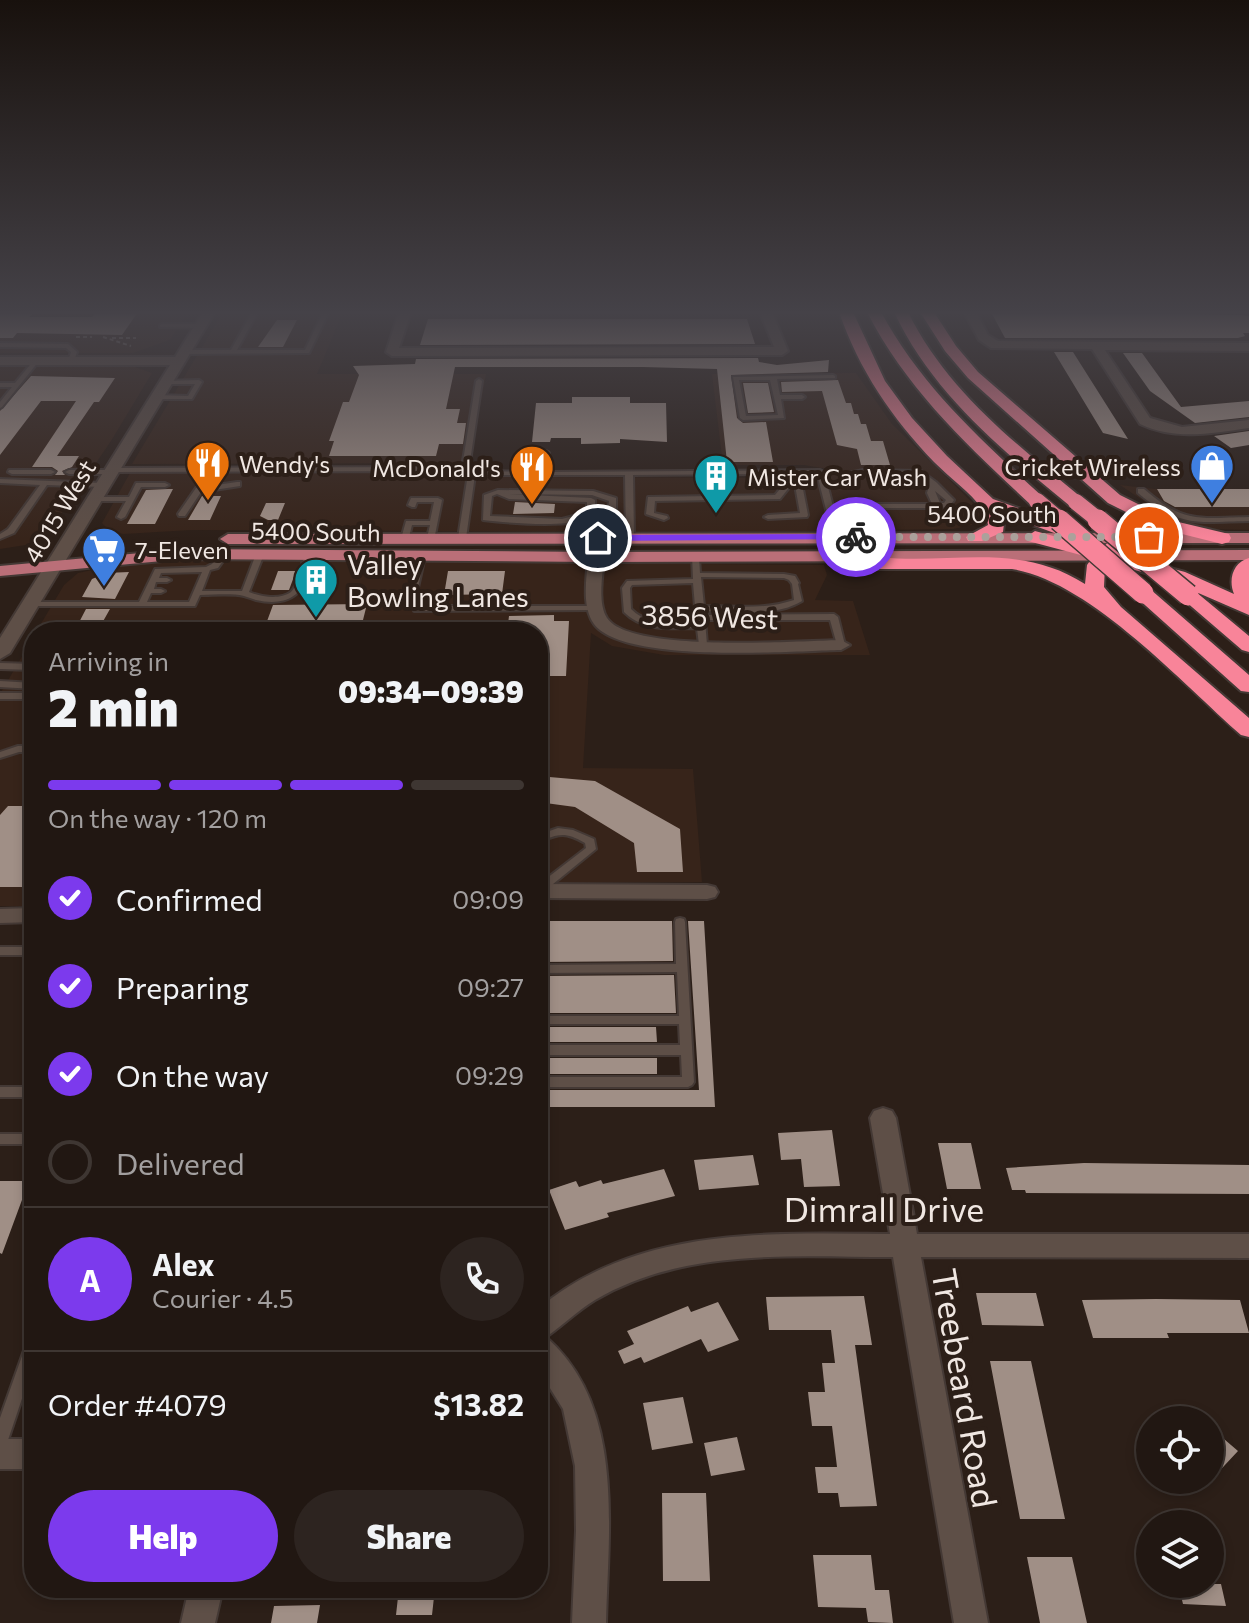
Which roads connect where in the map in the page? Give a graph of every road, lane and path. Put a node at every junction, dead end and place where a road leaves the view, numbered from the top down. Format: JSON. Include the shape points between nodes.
{"nodes":[{"id":1,"x":15,"y":388,"type":"edge"},
{"id":2,"x":162,"y":388,"type":"edge"},
{"id":3,"x":196,"y":388,"type":"edge"},
{"id":4,"x":478,"y":388,"type":"edge"},
{"id":5,"x":737,"y":388,"type":"edge"},
{"id":6,"x":775,"y":388,"type":"edge"},
{"id":7,"x":883,"y":388,"type":"edge"},
{"id":8,"x":923,"y":388,"type":"edge"},
{"id":9,"x":951,"y":388,"type":"edge"},
{"id":10,"x":986,"y":388,"type":"edge"},
{"id":11,"x":1123,"y":388,"type":"edge"},
{"id":12,"x":156,"y":397,"type":"junction"},
{"id":13,"x":777,"y":397,"type":"junction"},
{"id":14,"x":802,"y":397,"type":"dead end"},
{"id":15,"x":0,"y":406,"type":"edge"},
{"id":16,"x":1249,"y":424,"type":"edge"},
{"id":17,"x":546,"y":453,"type":"dead end"},
{"id":18,"x":147,"y":470,"type":"junction"},
{"id":19,"x":469,"y":471,"type":"junction"},
{"id":20,"x":12,"y":472,"type":"dead end"},
{"id":21,"x":51,"y":472,"type":"dead end"},
{"id":22,"x":69,"y":472,"type":"dead end"},
{"id":23,"x":599,"y":473,"type":"junction"},
{"id":24,"x":629,"y":473,"type":"junction"},
{"id":25,"x":779,"y":473,"type":"junction"},
{"id":26,"x":796,"y":473,"type":"junction"},
{"id":27,"x":502,"y":474,"type":"junction"},
{"id":28,"x":545,"y":474,"type":"junction"},
{"id":29,"x":1,"y":481,"type":"edge"},
{"id":30,"x":105,"y":482,"type":"junction"},
{"id":31,"x":45,"y":483,"type":"junction"},
{"id":32,"x":847,"y":483,"type":"dead end"},
{"id":33,"x":237,"y":484,"type":"dead end"},
{"id":34,"x":933,"y":484,"type":"junction"},
{"id":35,"x":139,"y":485,"type":"junction"},
{"id":36,"x":165,"y":485,"type":"dead end"},
{"id":37,"x":1141,"y":491,"type":"dead end"},
{"id":38,"x":498,"y":492,"type":"junction"},
{"id":39,"x":597,"y":493,"type":"junction"},
{"id":40,"x":777,"y":497,"type":"junction"},
{"id":41,"x":588,"y":498,"type":"junction"},
{"id":42,"x":131,"y":499,"type":"junction"},
{"id":43,"x":1114,"y":499,"type":"junction"},
{"id":44,"x":986,"y":502,"type":"junction"},
{"id":45,"x":412,"y":505,"type":"dead end"},
{"id":46,"x":862,"y":506,"type":"dead end"},
{"id":47,"x":937,"y":506,"type":"junction"},
{"id":48,"x":182,"y":514,"type":"dead end"},
{"id":49,"x":587,"y":515,"type":"junction"},
{"id":50,"x":121,"y":517,"type":"dead end"},
{"id":51,"x":768,"y":517,"type":"dead end"},
{"id":52,"x":781,"y":517,"type":"junction"},
{"id":53,"x":664,"y":518,"type":"dead end"},
{"id":54,"x":536,"y":519,"type":"junction"},
{"id":55,"x":565,"y":519,"type":"junction"},
{"id":56,"x":1249,"y":519,"type":"edge"},
{"id":57,"x":432,"y":530,"type":"junction"},
{"id":58,"x":0,"y":537,"type":"edge"},
{"id":59,"x":797,"y":537,"type":"junction"},
{"id":60,"x":975,"y":537,"type":"junction"},
{"id":61,"x":1035,"y":537,"type":"joint"},
{"id":62,"x":462,"y":538,"type":"junction"},
{"id":63,"x":535,"y":538,"type":"junction"},
{"id":64,"x":630,"y":538,"type":"junction"},
{"id":65,"x":1222,"y":538,"type":"junction"},
{"id":66,"x":1249,"y":538,"type":"edge"},
{"id":67,"x":839,"y":546,"type":"junction"},
{"id":68,"x":1072,"y":546,"type":"junction"},
{"id":69,"x":1114,"y":546,"type":"junction"},
{"id":70,"x":224,"y":554,"type":"junction"},
{"id":71,"x":260,"y":554,"type":"junction"},
{"id":72,"x":0,"y":555,"type":"edge"},
{"id":73,"x":309,"y":555,"type":"junction"},
{"id":74,"x":1141,"y":555,"type":"joint"},
{"id":75,"x":1249,"y":555,"type":"edge"},
{"id":76,"x":59,"y":556,"type":"junction"},
{"id":77,"x":421,"y":556,"type":"junction"},
{"id":78,"x":596,"y":557,"type":"junction"},
{"id":79,"x":695,"y":557,"type":"junction"},
{"id":80,"x":1249,"y":564,"type":"edge"},
{"id":81,"x":207,"y":569,"type":"junction"},
{"id":82,"x":0,"y":571,"type":"edge"},
{"id":83,"x":696,"y":578,"type":"junction"},
{"id":84,"x":154,"y":580,"type":"junction"},
{"id":85,"x":167,"y":580,"type":"dead end"},
{"id":86,"x":148,"y":591,"type":"junction"},
{"id":87,"x":161,"y":591,"type":"dead end"},
{"id":88,"x":193,"y":592,"type":"junction"},
{"id":89,"x":245,"y":593,"type":"junction"},
{"id":90,"x":30,"y":604,"type":"junction"},
{"id":91,"x":142,"y":604,"type":"junction"},
{"id":92,"x":1249,"y":606,"type":"edge"},
{"id":93,"x":596,"y":608,"type":"junction"},
{"id":94,"x":1114,"y":611,"type":"junction"},
{"id":95,"x":699,"y":613,"type":"junction"},
{"id":96,"x":703,"y":645,"type":"junction"},
{"id":97,"x":841,"y":645,"type":"joint"},
{"id":98,"x":1249,"y":646,"type":"edge"},
{"id":99,"x":0,"y":653,"type":"edge"},
{"id":100,"x":0,"y":666,"type":"edge"},
{"id":101,"x":24,"y":667,"type":"edge"},
{"id":102,"x":0,"y":684,"type":"edge"},
{"id":103,"x":24,"y":685,"type":"edge"},
{"id":104,"x":1249,"y":686,"type":"edge"},
{"id":105,"x":0,"y":696,"type":"edge"},
{"id":106,"x":24,"y":696,"type":"edge"},
{"id":107,"x":1249,"y":730,"type":"edge"},
{"id":108,"x":24,"y":749,"type":"edge"},
{"id":109,"x":0,"y":755,"type":"edge"},
{"id":110,"x":548,"y":834,"type":"edge"},
{"id":111,"x":548,"y":882,"type":"edge"},
{"id":112,"x":548,"y":890,"type":"edge"},
{"id":113,"x":707,"y":892,"type":"dead end"},
{"id":114,"x":24,"y":915,"type":"edge"},
{"id":115,"x":0,"y":916,"type":"edge"},
{"id":116,"x":680,"y":922,"type":"dead end"},
{"id":117,"x":0,"y":951,"type":"edge"},
{"id":118,"x":24,"y":951,"type":"edge"},
{"id":119,"x":682,"y":968,"type":"junction"},
{"id":120,"x":548,"y":969,"type":"edge"},
{"id":121,"x":548,"y":1020,"type":"edge"},
{"id":122,"x":685,"y":1020,"type":"junction"},
{"id":123,"x":548,"y":1050,"type":"edge"},
{"id":124,"x":686,"y":1050,"type":"junction"},
{"id":125,"x":548,"y":1082,"type":"edge"},
{"id":126,"x":0,"y":1092,"type":"edge"},
{"id":127,"x":24,"y":1092,"type":"edge"},
{"id":128,"x":883,"y":1118,"type":"dead end"},
{"id":129,"x":0,"y":1139,"type":"edge"},
{"id":130,"x":24,"y":1139,"type":"edge"},
{"id":131,"x":1249,"y":1246,"type":"edge"},
{"id":132,"x":905,"y":1247,"type":"junction"},
{"id":133,"x":548,"y":1318,"type":"edge"},
{"id":134,"x":548,"y":1360,"type":"edge"},
{"id":135,"x":24,"y":1371,"type":"edge"},
{"id":136,"x":0,"y":1440,"type":"edge"},
{"id":137,"x":0,"y":1454,"type":"edge"},
{"id":138,"x":24,"y":1454,"type":"edge"},
{"id":139,"x":204,"y":1598,"type":"edge"},
{"id":140,"x":198,"y":1623,"type":"edge"},
{"id":141,"x":589,"y":1623,"type":"edge"},
{"id":142,"x":971,"y":1623,"type":"edge"}],
"edges":[{"from":1,"to":15,"type":"lane"},
{"from":2,"to":12,"type":"street","name":"4015 West"},
{"from":3,"to":12,"type":"lane","via":[[190,398]]},
{"from":4,"to":19,"type":"lane"},
{"from":5,"to":13,"type":"lane","via":[[743,418],[782,417]]},
{"from":6,"to":13,"type":"lane"},
{"from":7,"to":44,"type":"highway","via":[[937,456]]},
{"from":8,"to":104,"type":"highway","bridge":true,"via":[[1037,501]]},
{"from":9,"to":98,"type":"highway","bridge":true,"via":[[1006,443]]},
{"from":10,"to":43,"type":"highway"},
{"from":11,"to":16,"type":"street","via":[[1153,426],[1181,431]]},
{"from":12,"to":30,"type":"street","name":"4015 West"},
{"from":13,"to":14,"type":"lane"},
{"from":17,"to":28,"type":"lane"},
{"from":18,"to":19,"type":"lane"},
{"from":18,"to":30,"type":"lane"},
{"from":18,"to":35,"type":"lane"},
{"from":19,"to":27,"type":"lane"},
{"from":19,"to":62,"type":"lane"},
{"from":20,"to":21,"type":"lane"},
{"from":22,"to":30,"type":"lane"},
{"from":23,"to":24,"type":"lane"},
{"from":23,"to":28,"type":"lane"},
{"from":23,"to":39,"type":"lane"},
{"from":24,"to":25,"type":"lane"},
{"from":24,"to":64,"type":"lane"},
{"from":25,"to":26,"type":"lane"},
{"from":25,"to":40,"type":"lane","via":[[784,489]]},
{"from":26,"to":52,"type":"lane","via":[[804,515]]},
{"from":26,"to":67,"type":"lane","via":[[820,472]]},
{"from":27,"to":28,"type":"lane"},
{"from":27,"to":38,"type":"lane"},
{"from":29,"to":31,"type":"lane"},
{"from":30,"to":31,"type":"lane"},
{"from":30,"to":42,"type":"lane"},
{"from":30,"to":76,"type":"street","name":"4015 West"},
{"from":31,"to":58,"type":"lane","via":[[11,531]]},
{"from":32,"to":34,"type":"lane","via":[[856,473],[911,472]]},
{"from":33,"to":48,"type":"lane","via":[[199,490]]},
{"from":34,"to":47,"type":"lane"},
{"from":34,"to":47,"type":"lane","via":[[950,500]]},
{"from":35,"to":36,"type":"lane"},
{"from":35,"to":42,"type":"lane"},
{"from":37,"to":56,"type":"lane","via":[[1180,519]]},
{"from":38,"to":39,"type":"lane"},
{"from":38,"to":41,"type":"lane","via":[[509,497]]},
{"from":38,"to":54,"type":"lane","via":[[488,495],[486,518]]},
{"from":39,"to":55,"type":"lane","via":[[613,500],[612,512]]},
{"from":40,"to":52,"type":"lane"},
{"from":40,"to":53,"type":"lane","via":[[651,499],[650,514]]},
{"from":41,"to":49,"type":"lane","via":[[592,506]]},
{"from":41,"to":49,"type":"lane","via":[[606,506]]},
{"from":42,"to":50,"type":"lane"},
{"from":43,"to":65,"type":"highway","via":[[1164,524]]},
{"from":43,"to":68,"type":"highway","via":[[1122,520]]},
{"from":44,"to":60,"type":"highway","via":[[999,524]]},
{"from":44,"to":68,"type":"highway"},
{"from":45,"to":57,"type":"lane","via":[[414,500],[438,500]]},
{"from":46,"to":47,"type":"lane"},
{"from":49,"to":55,"type":"lane"},
{"from":51,"to":52,"type":"lane"},
{"from":54,"to":55,"type":"lane"},
{"from":54,"to":63,"type":"lane"},
{"from":57,"to":62,"type":"main road","name":"5400 South"},
{"from":57,"to":76,"type":"main road","name":"5400 South","via":[[408,525],[169,540]]},
{"from":59,"to":64,"type":"main road","name":"5400 South"},
{"from":59,"to":67,"type":"main road","name":"5400 South"},
{"from":59,"to":78,"type":"main road","via":[[764,545],[642,548]]},
{"from":60,"to":61,"type":"main road","name":"5400 South"},
{"from":60,"to":67,"type":"main road","name":"5400 South"},
{"from":61,"to":68,"type":"highway"},
{"from":62,"to":63,"type":"main road","name":"5400 South"},
{"from":63,"to":64,"type":"main road","name":"5400 South"},
{"from":64,"to":77,"type":"main road","via":[[593,547]]},
{"from":65,"to":66,"type":"main road","name":"5400 South"},
{"from":65,"to":69,"type":"main road","name":"5400 South"},
{"from":67,"to":68,"type":"main road","name":"5400 South"},
{"from":67,"to":79,"type":"main road","name":"5400 South"},
{"from":67,"to":94,"type":"highway","via":[[879,563],[1037,567]]},
{"from":68,"to":69,"type":"highway"},
{"from":68,"to":69,"type":"main road","name":"5400 South"},
{"from":69,"to":74,"type":"highway"},
{"from":69,"to":92,"type":"highway"},
{"from":69,"to":94,"type":"highway","via":[[1094,572],[1094,588]]},
{"from":70,"to":71,"type":"main road","name":"5400 South"},
{"from":70,"to":76,"type":"main road","name":"5400 South"},
{"from":70,"to":81,"type":"lane"},
{"from":71,"to":73,"type":"main road","name":"5400 South"},
{"from":71,"to":89,"type":"lane"},
{"from":72,"to":76,"type":"main road"},
{"from":73,"to":77,"type":"main road","name":"5400 South"},
{"from":73,"to":89,"type":"lane","via":[[297,591],[287,597]]},
{"from":74,"to":75,"type":"main road"},
{"from":76,"to":82,"type":"main road"},
{"from":76,"to":90,"type":"street","name":"4015 West"},
{"from":77,"to":78,"type":"main road","name":"5400 South"},
{"from":77,"to":93,"type":"lane","via":[[413,592],[417,609]]},
{"from":78,"to":79,"type":"main road","name":"5400 South"},
{"from":78,"to":93,"type":"street"},
{"from":79,"to":83,"type":"lane"},
{"from":80,"to":92,"type":"highway","via":[[1240,585]]},
{"from":81,"to":84,"type":"lane","via":[[167,569],[158,571]]},
{"from":81,"to":88,"type":"lane"},
{"from":83,"to":95,"type":"lane"},
{"from":83,"to":95,"type":"lane","via":[[630,583],[627,610],[650,624]]},
{"from":83,"to":95,"type":"lane","via":[[784,576],[792,578],[798,601]]},
{"from":84,"to":85,"type":"lane"},
{"from":84,"to":86,"type":"lane"},
{"from":86,"to":87,"type":"lane"},
{"from":86,"to":91,"type":"lane"},
{"from":88,"to":89,"type":"lane"},
{"from":88,"to":91,"type":"lane","via":[[192,604]]},
{"from":90,"to":91,"type":"lane"},
{"from":90,"to":99,"type":"street","name":"4015 West"},
{"from":93,"to":96,"type":"street","name":"3856 West","via":[[599,621],[622,638]]},
{"from":94,"to":107,"type":"highway"},
{"from":95,"to":96,"type":"lane"},
{"from":95,"to":97,"type":"lane","via":[[834,617]]},
{"from":96,"to":97,"type":"street","name":"3856 West"},
{"from":100,"to":101,"type":"lane"},
{"from":102,"to":103,"type":"lane"},
{"from":105,"to":106,"type":"lane"},
{"from":108,"to":109,"type":"lane"},
{"from":110,"to":111,"type":"lane","via":[[569,830],[590,841],[591,849]]},
{"from":112,"to":113,"type":"street"},
{"from":114,"to":115,"type":"street"},
{"from":116,"to":119,"type":"lane"},
{"from":117,"to":118,"type":"lane"},
{"from":119,"to":120,"type":"lane"},
{"from":119,"to":122,"type":"lane"},
{"from":121,"to":122,"type":"lane"},
{"from":122,"to":124,"type":"lane"},
{"from":123,"to":124,"type":"lane"},
{"from":124,"to":125,"type":"lane","via":[[688,1082]]},
{"from":126,"to":127,"type":"lane"},
{"from":128,"to":132,"type":"street","name":"Treebeard Road"},
{"from":129,"to":130,"type":"lane"},
{"from":131,"to":132,"type":"street","name":"Dimrall Drive"},
{"from":132,"to":133,"type":"street","name":"Dimrall Drive","via":[[710,1249],[668,1258],[590,1289]]},
{"from":132,"to":142,"type":"street","name":"Treebeard Road"},
{"from":134,"to":141,"type":"street","via":[[574,1400],[589,1448]]},
{"from":135,"to":136,"type":"lane"},
{"from":137,"to":138,"type":"street"},
{"from":139,"to":140,"type":"street"}]}
